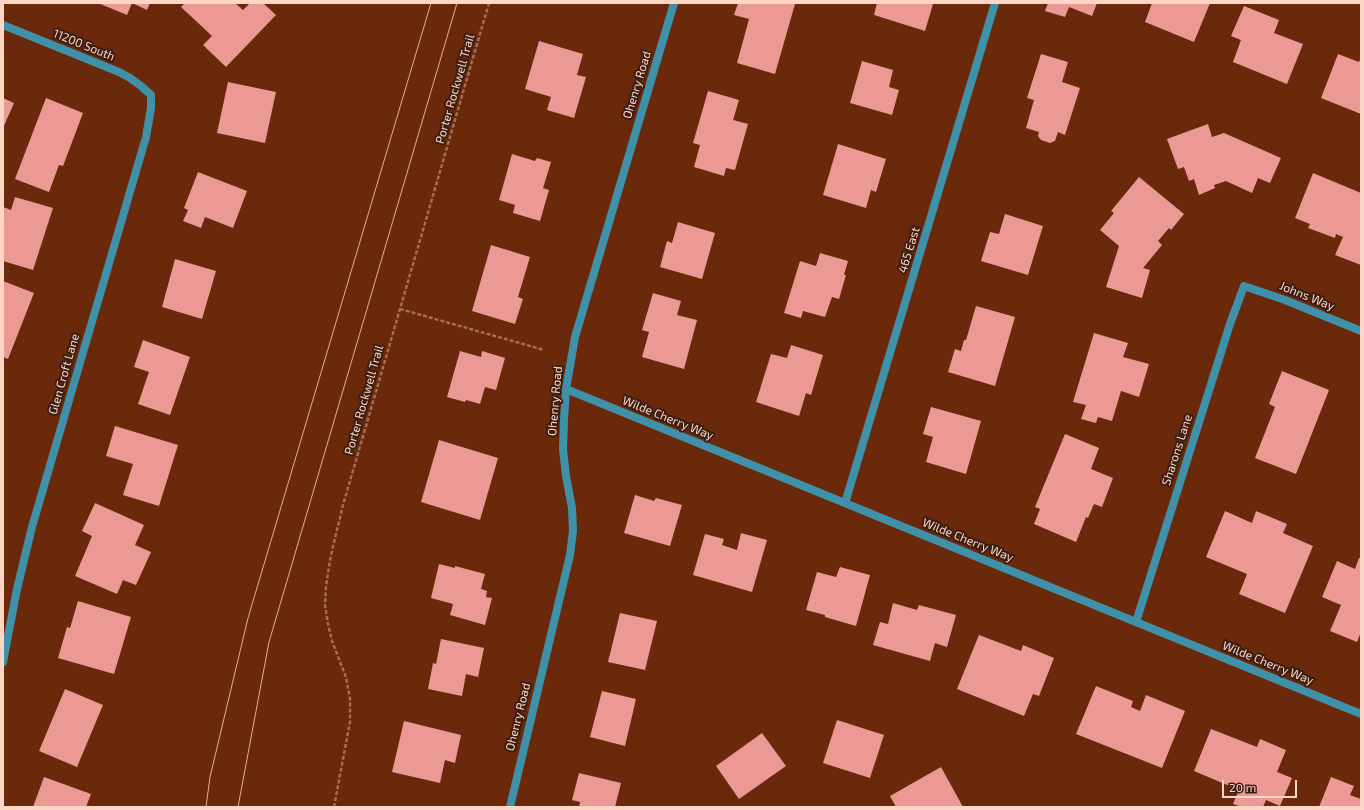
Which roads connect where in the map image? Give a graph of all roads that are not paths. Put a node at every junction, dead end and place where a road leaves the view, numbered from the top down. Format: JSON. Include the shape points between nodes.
{"nodes":[{"id":1,"x":674,"y":3,"type":"edge"},
{"id":2,"x":995,"y":3,"type":"edge"},
{"id":3,"x":3,"y":25,"type":"edge"},
{"id":4,"x":151,"y":95,"type":"joint"},
{"id":5,"x":1244,"y":286,"type":"joint"},
{"id":6,"x":1361,"y":331,"type":"edge"},
{"id":7,"x":566,"y":389,"type":"junction"},
{"id":8,"x":846,"y":503,"type":"junction"},
{"id":9,"x":1136,"y":622,"type":"junction"},
{"id":10,"x":3,"y":662,"type":"edge"},
{"id":11,"x":1361,"y":714,"type":"edge"},
{"id":12,"x":510,"y":807,"type":"edge"}],
"edges":[{"from":1,"to":7,"type":"street","name":"Ohenry Road","via":[[581,313]]},
{"from":2,"to":8,"type":"street","name":"465 East"},
{"from":3,"to":4,"type":"street","name":"11200 South","via":[[119,72]]},
{"from":4,"to":10,"type":"street","name":"Glen Croft Lane","via":[[146,137],[32,527]]},
{"from":5,"to":6,"type":"street","name":"Johns Way"},
{"from":5,"to":9,"type":"street","name":"Sharons Lane"},
{"from":7,"to":8,"type":"street","name":"Wilde Cherry Way"},
{"from":7,"to":12,"type":"street","name":"Ohenry Road","via":[[563,449],[572,508],[570,555]]},
{"from":8,"to":9,"type":"street","name":"Wilde Cherry Way"},
{"from":9,"to":11,"type":"street","name":"Wilde Cherry Way"}]}
